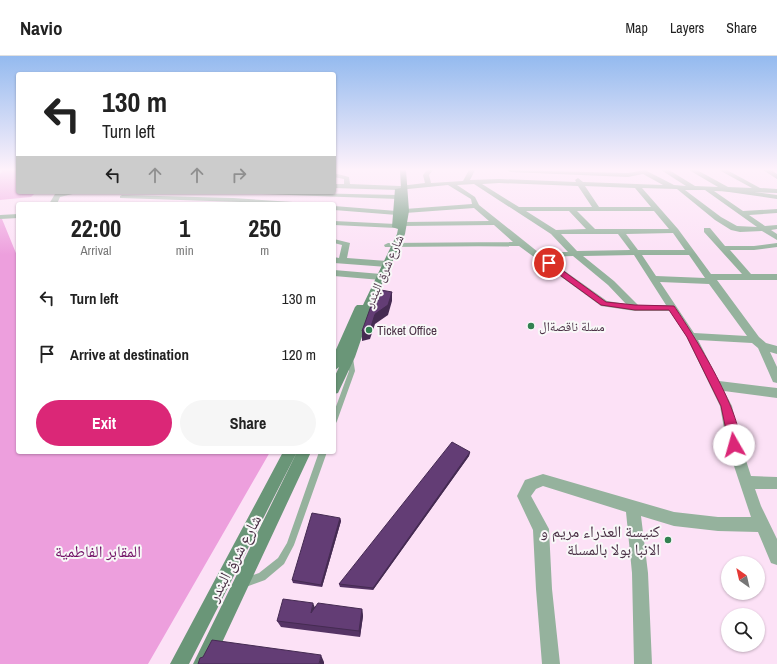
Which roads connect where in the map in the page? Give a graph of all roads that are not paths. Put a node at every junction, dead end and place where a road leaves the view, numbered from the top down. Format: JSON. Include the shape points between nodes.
{"nodes":[{"id":1,"x":132,"y":198,"type":"edge"},
{"id":2,"x":400,"y":198,"type":"edge"},
{"id":3,"x":473,"y":198,"type":"edge"},
{"id":4,"x":500,"y":198,"type":"edge"},
{"id":5,"x":590,"y":198,"type":"edge"},
{"id":6,"x":648,"y":198,"type":"edge"},
{"id":7,"x":690,"y":198,"type":"edge"},
{"id":8,"x":720,"y":198,"type":"edge"},
{"id":9,"x":232,"y":202,"type":"edge"},
{"id":10,"x":476,"y":206,"type":"junction"},
{"id":11,"x":336,"y":208,"type":"edge"},
{"id":12,"x":570,"y":208,"type":"junction"},
{"id":13,"x":596,"y":208,"type":"junction"},
{"id":14,"x":516,"y":209,"type":"junction"},
{"id":15,"x":657,"y":209,"type":"junction"},
{"id":16,"x":777,"y":211,"type":"edge"},
{"id":17,"x":401,"y":212,"type":"junction"},
{"id":18,"x":741,"y":213,"type":"junction"},
{"id":19,"x":16,"y":216,"type":"edge"},
{"id":20,"x":0,"y":217,"type":"edge"},
{"id":21,"x":336,"y":223,"type":"edge"},
{"id":22,"x":496,"y":223,"type":"junction"},
{"id":23,"x":400,"y":225,"type":"junction"},
{"id":24,"x":777,"y":227,"type":"edge"},
{"id":25,"x":762,"y":228,"type":"junction"},
{"id":26,"x":707,"y":230,"type":"dead end"},
{"id":27,"x":592,"y":231,"type":"junction"},
{"id":28,"x":620,"y":231,"type":"junction"},
{"id":29,"x":675,"y":231,"type":"junction"},
{"id":30,"x":554,"y":232,"type":"junction"},
{"id":31,"x":777,"y":238,"type":"edge"},
{"id":32,"x":336,"y":241,"type":"edge"},
{"id":33,"x":521,"y":244,"type":"junction"},
{"id":34,"x":392,"y":245,"type":"junction"},
{"id":35,"x":777,"y":245,"type":"edge"},
{"id":36,"x":724,"y":248,"type":"junction"},
{"id":37,"x":636,"y":252,"type":"junction"},
{"id":38,"x":574,"y":253,"type":"junction"},
{"id":39,"x":691,"y":253,"type":"junction"},
{"id":40,"x":537,"y":255,"type":"junction"},
{"id":41,"x":338,"y":260,"type":"edge"},
{"id":42,"x":383,"y":264,"type":"junction"},
{"id":43,"x":336,"y":273,"type":"edge"},
{"id":44,"x":377,"y":277,"type":"junction"},
{"id":45,"x":749,"y":277,"type":"junction"},
{"id":46,"x":777,"y":277,"type":"edge"},
{"id":47,"x":653,"y":279,"type":"junction"},
{"id":48,"x":711,"y":279,"type":"junction"},
{"id":49,"x":635,"y":308,"type":"junction"},
{"id":50,"x":672,"y":308,"type":"junction"},
{"id":51,"x":691,"y":336,"type":"junction"},
{"id":52,"x":350,"y":340,"type":"junction"},
{"id":53,"x":758,"y":343,"type":"junction"},
{"id":54,"x":777,"y":350,"type":"edge"},
{"id":55,"x":350,"y":357,"type":"junction"},
{"id":56,"x":337,"y":370,"type":"edge"},
{"id":57,"x":777,"y":378,"type":"edge"},
{"id":58,"x":714,"y":385,"type":"junction"},
{"id":59,"x":777,"y":393,"type":"edge"},
{"id":60,"x":336,"y":415,"type":"edge"},
{"id":61,"x":289,"y":454,"type":"edge"},
{"id":62,"x":303,"y":454,"type":"edge"},
{"id":63,"x":322,"y":454,"type":"edge"},
{"id":64,"x":746,"y":482,"type":"junction"},
{"id":65,"x":777,"y":482,"type":"edge"},
{"id":66,"x":633,"y":508,"type":"junction"},
{"id":67,"x":762,"y":525,"type":"junction"},
{"id":68,"x":777,"y":557,"type":"edge"},
{"id":69,"x":240,"y":584,"type":"junction"},
{"id":70,"x":179,"y":664,"type":"edge"},
{"id":71,"x":202,"y":664,"type":"edge"},
{"id":72,"x":551,"y":664,"type":"edge"},
{"id":73,"x":643,"y":664,"type":"edge"}],
"edges":[{"from":1,"to":9,"type":"street"},
{"from":2,"to":17,"type":"main road","name":"شارع شرق البندر"},
{"from":3,"to":10,"type":"street"},
{"from":4,"to":14,"type":"street"},
{"from":5,"to":13,"type":"street"},
{"from":6,"to":15,"type":"street"},
{"from":7,"to":25,"type":"street","via":[[736,229]]},
{"from":8,"to":18,"type":"street"},
{"from":10,"to":17,"type":"street"},
{"from":10,"to":22,"type":"street"},
{"from":11,"to":17,"type":"street"},
{"from":12,"to":13,"type":"street"},
{"from":12,"to":14,"type":"street"},
{"from":12,"to":27,"type":"street"},
{"from":13,"to":15,"type":"street"},
{"from":14,"to":30,"type":"street"},
{"from":15,"to":29,"type":"street"},
{"from":16,"to":18,"type":"street"},
{"from":17,"to":23,"type":"main road","name":"شارع شرق البندر"},
{"from":18,"to":25,"type":"street"},
{"from":19,"to":20,"type":"street"},
{"from":21,"to":23,"type":"street"},
{"from":22,"to":23,"type":"street"},
{"from":22,"to":33,"type":"street"},
{"from":23,"to":34,"type":"main road","name":"شارع شرق البندر"},
{"from":24,"to":25,"type":"street"},
{"from":25,"to":31,"type":"street"},
{"from":26,"to":36,"type":"street"},
{"from":27,"to":28,"type":"street"},
{"from":27,"to":30,"type":"street"},
{"from":28,"to":29,"type":"street"},
{"from":28,"to":37,"type":"street"},
{"from":29,"to":39,"type":"street"},
{"from":30,"to":38,"type":"street"},
{"from":32,"to":41,"type":"street","via":[[346,243]]},
{"from":33,"to":34,"type":"street"},
{"from":33,"to":40,"type":"street"},
{"from":34,"to":42,"type":"main road","name":"شارع شرق البندر"},
{"from":35,"to":36,"type":"street"},
{"from":36,"to":45,"type":"street"},
{"from":37,"to":38,"type":"street"},
{"from":37,"to":39,"type":"street"},
{"from":37,"to":47,"type":"street"},
{"from":38,"to":40,"type":"street"},
{"from":38,"to":49,"type":"street","via":[[611,283]]},
{"from":39,"to":48,"type":"street"},
{"from":40,"to":49,"type":"street","via":[[604,304]]},
{"from":41,"to":42,"type":"street"},
{"from":42,"to":44,"type":"main road","name":"شارع شرق البندر"},
{"from":43,"to":44,"type":"street"},
{"from":44,"to":52,"type":"main road","name":"شارع شرق البندر"},
{"from":45,"to":46,"type":"street"},
{"from":45,"to":48,"type":"street"},
{"from":47,"to":48,"type":"street"},
{"from":47,"to":50,"type":"street"},
{"from":48,"to":53,"type":"street"},
{"from":49,"to":50,"type":"street"},
{"from":50,"to":51,"type":"street"},
{"from":51,"to":53,"type":"street"},
{"from":51,"to":58,"type":"street"},
{"from":52,"to":55,"type":"main road","name":"شارع شرق البندر"},
{"from":52,"to":56,"type":"main road","name":"شارع شرق البندر"},
{"from":53,"to":54,"type":"street"},
{"from":53,"to":57,"type":"street"},
{"from":55,"to":56,"type":"main road","name":"شارع شرق البندر"},
{"from":55,"to":60,"type":"lane","via":[[352,371]]},
{"from":58,"to":59,"type":"street"},
{"from":58,"to":64,"type":"street","via":[[726,406],[734,445]]},
{"from":61,"to":70,"type":"main road","name":"شارع شرق البندر"},
{"from":62,"to":69,"type":"main road","name":"شارع شرق البندر"},
{"from":63,"to":69,"type":"lane","via":[[290,545],[281,561],[262,577]]},
{"from":64,"to":65,"type":"street"},
{"from":64,"to":67,"type":"street"},
{"from":66,"to":67,"type":"street","via":[[674,519]]},
{"from":66,"to":72,"type":"street","via":[[543,480],[534,482],[526,488],[524,496],[527,505],[541,529]]},
{"from":66,"to":73,"type":"street","via":[[640,573]]},
{"from":67,"to":68,"type":"street"},
{"from":69,"to":71,"type":"main road","name":"شارع شرق البندر"}]}
